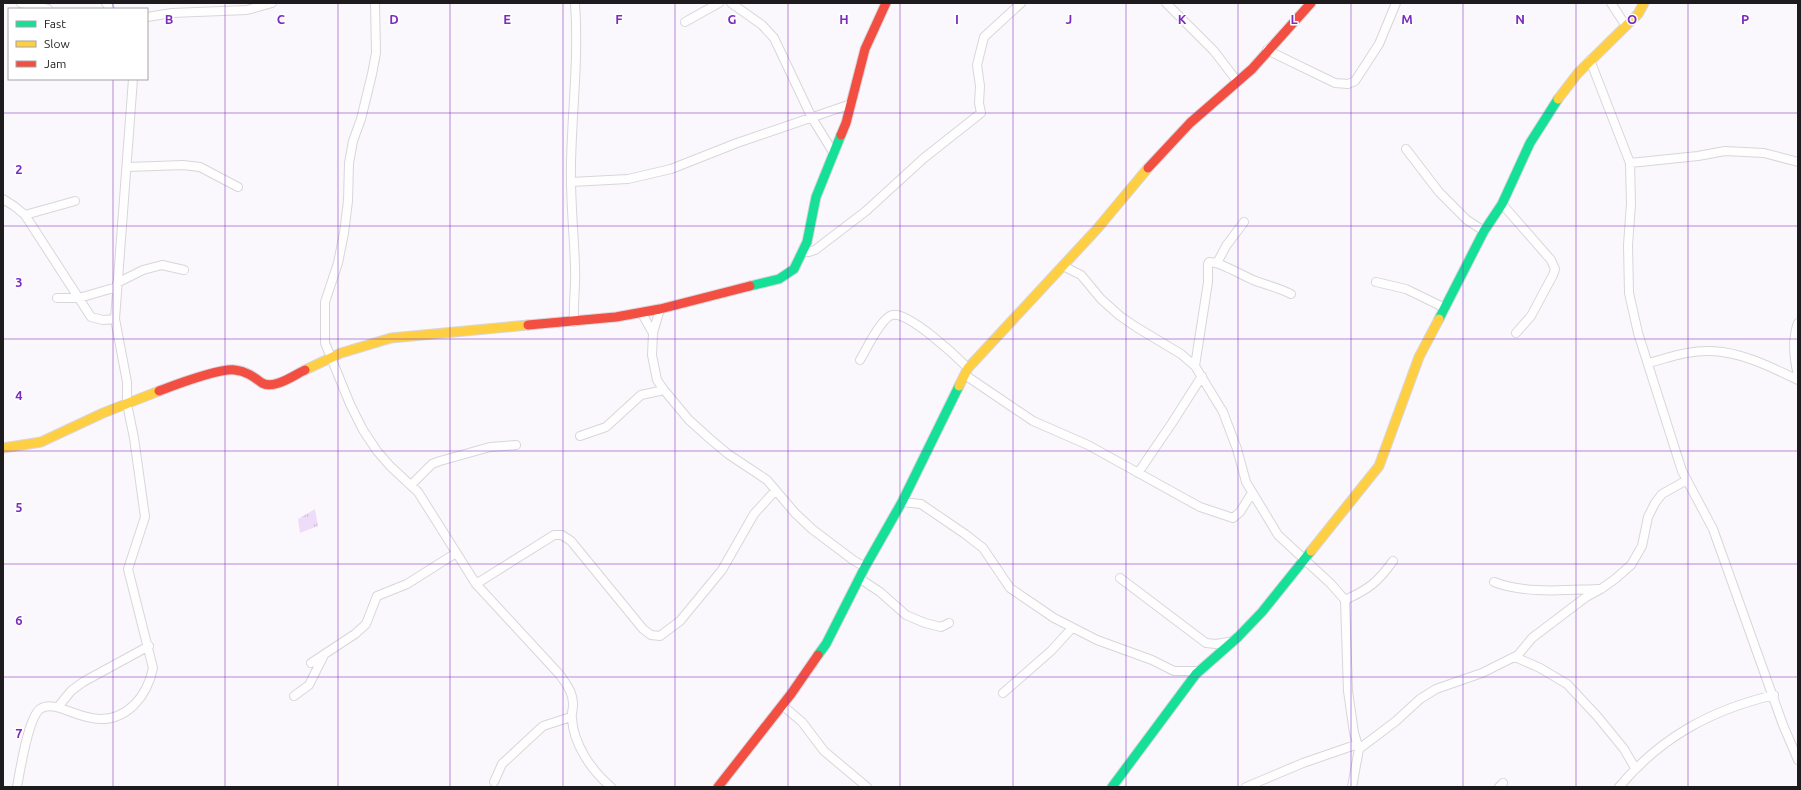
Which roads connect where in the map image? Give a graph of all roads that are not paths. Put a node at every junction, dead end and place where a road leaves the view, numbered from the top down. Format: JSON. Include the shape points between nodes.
{"nodes":[{"id":1,"x":21,"y":3,"type":"edge"},
{"id":2,"x":272,"y":3,"type":"edge"},
{"id":3,"x":375,"y":3,"type":"edge"},
{"id":4,"x":575,"y":3,"type":"edge"},
{"id":5,"x":719,"y":3,"type":"edge"},
{"id":6,"x":731,"y":3,"type":"edge"},
{"id":7,"x":886,"y":3,"type":"edge"},
{"id":8,"x":1022,"y":3,"type":"edge"},
{"id":9,"x":1166,"y":3,"type":"edge"},
{"id":10,"x":1311,"y":3,"type":"edge"},
{"id":11,"x":1396,"y":3,"type":"edge"},
{"id":12,"x":1611,"y":3,"type":"edge"},
{"id":13,"x":1644,"y":3,"type":"edge"},
{"id":14,"x":44,"y":8,"type":"edge"},
{"id":15,"x":148,"y":17,"type":"edge"},
{"id":16,"x":685,"y":22,"type":"dead end"},
{"id":17,"x":1626,"y":26,"type":"junction"},
{"id":18,"x":1267,"y":50,"type":"junction"},
{"id":19,"x":1590,"y":60,"type":"junction"},
{"id":20,"x":133,"y":80,"type":"edge"},
{"id":21,"x":1237,"y":81,"type":"junction"},
{"id":22,"x":851,"y":104,"type":"junction"},
{"id":23,"x":812,"y":118,"type":"junction"},
{"id":24,"x":1406,"y":149,"type":"dead end"},
{"id":25,"x":833,"y":152,"type":"junction"},
{"id":26,"x":1798,"y":162,"type":"edge"},
{"id":27,"x":1630,"y":163,"type":"junction"},
{"id":28,"x":127,"y":167,"type":"junction"},
{"id":29,"x":571,"y":182,"type":"junction"},
{"id":30,"x":238,"y":188,"type":"dead end"},
{"id":31,"x":3,"y":199,"type":"edge"},
{"id":32,"x":75,"y":201,"type":"dead end"},
{"id":33,"x":1502,"y":204,"type":"junction"},
{"id":34,"x":25,"y":215,"type":"junction"},
{"id":35,"x":1244,"y":222,"type":"dead end"},
{"id":36,"x":1484,"y":231,"type":"junction"},
{"id":37,"x":803,"y":252,"type":"junction"},
{"id":38,"x":1217,"y":264,"type":"junction"},
{"id":39,"x":1063,"y":266,"type":"junction"},
{"id":40,"x":184,"y":270,"type":"dead end"},
{"id":41,"x":1376,"y":282,"type":"dead end"},
{"id":42,"x":117,"y":285,"type":"junction"},
{"id":43,"x":1291,"y":294,"type":"dead end"},
{"id":44,"x":57,"y":298,"type":"dead end"},
{"id":45,"x":79,"y":298,"type":"junction"},
{"id":46,"x":1445,"y":308,"type":"junction"},
{"id":47,"x":660,"y":309,"type":"junction"},
{"id":48,"x":641,"y":312,"type":"junction"},
{"id":49,"x":115,"y":319,"type":"junction"},
{"id":50,"x":574,"y":322,"type":"junction"},
{"id":51,"x":1798,"y":323,"type":"edge"},
{"id":52,"x":653,"y":333,"type":"junction"},
{"id":53,"x":1516,"y":333,"type":"dead end"},
{"id":54,"x":332,"y":357,"type":"junction"},
{"id":55,"x":860,"y":360,"type":"dead end"},
{"id":56,"x":1648,"y":363,"type":"junction"},
{"id":57,"x":1194,"y":366,"type":"junction"},
{"id":58,"x":966,"y":371,"type":"junction"},
{"id":59,"x":1798,"y":375,"type":"edge"},
{"id":60,"x":1202,"y":376,"type":"junction"},
{"id":61,"x":1798,"y":380,"type":"edge"},
{"id":62,"x":664,"y":390,"type":"junction"},
{"id":63,"x":127,"y":404,"type":"junction"},
{"id":64,"x":580,"y":436,"type":"dead end"},
{"id":65,"x":516,"y":445,"type":"dead end"},
{"id":66,"x":3,"y":448,"type":"edge"},
{"id":67,"x":1138,"y":473,"type":"junction"},
{"id":68,"x":1687,"y":480,"type":"junction"},
{"id":69,"x":411,"y":485,"type":"junction"},
{"id":70,"x":775,"y":491,"type":"junction"},
{"id":71,"x":1252,"y":493,"type":"junction"},
{"id":72,"x":902,"y":502,"type":"junction"},
{"id":73,"x":456,"y":553,"type":"junction"},
{"id":74,"x":1305,"y":560,"type":"junction"},
{"id":75,"x":1393,"y":561,"type":"dead end"},
{"id":76,"x":865,"y":567,"type":"junction"},
{"id":77,"x":859,"y":578,"type":"junction"},
{"id":78,"x":1120,"y":578,"type":"dead end"},
{"id":79,"x":1494,"y":582,"type":"dead end"},
{"id":80,"x":476,"y":584,"type":"junction"},
{"id":81,"x":1602,"y":589,"type":"junction"},
{"id":82,"x":1346,"y":600,"type":"junction"},
{"id":83,"x":948,"y":623,"type":"dead end"},
{"id":84,"x":1072,"y":628,"type":"junction"},
{"id":85,"x":1234,"y":641,"type":"junction"},
{"id":86,"x":148,"y":646,"type":"junction"},
{"id":87,"x":324,"y":654,"type":"junction"},
{"id":88,"x":1515,"y":657,"type":"junction"},
{"id":89,"x":311,"y":663,"type":"dead end"},
{"id":90,"x":1198,"y":671,"type":"junction"},
{"id":91,"x":1003,"y":693,"type":"dead end"},
{"id":92,"x":1774,"y":695,"type":"junction"},
{"id":93,"x":294,"y":696,"type":"dead end"},
{"id":94,"x":782,"y":705,"type":"junction"},
{"id":95,"x":58,"y":707,"type":"junction"},
{"id":96,"x":571,"y":717,"type":"junction"},
{"id":97,"x":1358,"y":746,"type":"junction"},
{"id":98,"x":1798,"y":760,"type":"edge"},
{"id":99,"x":1635,"y":768,"type":"junction"},
{"id":100,"x":494,"y":782,"type":"dead end"},
{"id":101,"x":17,"y":787,"type":"edge"},
{"id":102,"x":611,"y":787,"type":"edge"},
{"id":103,"x":718,"y":787,"type":"edge"},
{"id":104,"x":867,"y":787,"type":"edge"},
{"id":105,"x":1112,"y":787,"type":"edge"},
{"id":106,"x":1246,"y":787,"type":"edge"},
{"id":107,"x":1352,"y":787,"type":"edge"},
{"id":108,"x":1619,"y":787,"type":"edge"}],
"edges":[{"from":1,"to":14,"type":"street"},
{"from":2,"to":15,"type":"street","via":[[247,10]]},
{"from":3,"to":54,"type":"street","via":[[376,53],[349,163],[348,201],[338,264],[325,302],[325,343]]},
{"from":4,"to":29,"type":"street","via":[[576,84]]},
{"from":5,"to":16,"type":"street"},
{"from":6,"to":23,"type":"street","via":[[762,25],[774,38]]},
{"from":7,"to":22,"type":"street","via":[[865,49]]},
{"from":8,"to":37,"type":"street","via":[[984,37],[977,65],[980,86],[978,103],[981,113],[924,158],[866,211],[815,250]]},
{"from":9,"to":21,"type":"street","via":[[1214,51]]},
{"from":10,"to":18,"type":"street"},
{"from":11,"to":18,"type":"street","via":[[1379,44],[1355,81],[1348,84],[1334,83]]},
{"from":12,"to":17,"type":"street"},
{"from":13,"to":17,"type":"street","via":[[1638,14]]},
{"from":17,"to":19,"type":"street"},
{"from":18,"to":21,"type":"street","via":[[1252,69]]},
{"from":19,"to":27,"type":"street"},
{"from":19,"to":33,"type":"street","via":[[1556,102],[1530,143]]},
{"from":20,"to":28,"type":"street"},
{"from":21,"to":39,"type":"street","via":[[1190,123]]},
{"from":22,"to":23,"type":"street"},
{"from":22,"to":25,"type":"street"},
{"from":23,"to":25,"type":"street"},
{"from":23,"to":29,"type":"street","via":[[671,168],[628,179]]},
{"from":24,"to":36,"type":"street","via":[[1439,192],[1467,220]]},
{"from":25,"to":37,"type":"street","via":[[816,197]]},
{"from":26,"to":27,"type":"street","via":[[1764,153],[1725,151]]},
{"from":27,"to":56,"type":"street","via":[[1629,293]]},
{"from":28,"to":30,"type":"street","via":[[200,166]]},
{"from":28,"to":42,"type":"street"},
{"from":29,"to":50,"type":"street","via":[[575,268]]},
{"from":31,"to":34,"type":"street"},
{"from":32,"to":34,"type":"street"},
{"from":33,"to":36,"type":"street"},
{"from":33,"to":53,"type":"street","via":[[1551,260],[1555,269],[1536,308]]},
{"from":34,"to":45,"type":"street"},
{"from":35,"to":38,"type":"street","via":[[1226,246]]},
{"from":36,"to":46,"type":"street"},
{"from":37,"to":47,"type":"street","via":[[794,269],[779,279]]},
{"from":38,"to":43,"type":"street"},
{"from":38,"to":57,"type":"street","via":[[1208,264],[1208,282]]},
{"from":39,"to":57,"type":"street","via":[[1081,275],[1101,299],[1120,316],[1181,354]]},
{"from":39,"to":58,"type":"street"},
{"from":40,"to":42,"type":"street","via":[[162,265],[143,270]]},
{"from":41,"to":46,"type":"street","via":[[1406,289]]},
{"from":42,"to":45,"type":"street"},
{"from":42,"to":49,"type":"street"},
{"from":44,"to":45,"type":"street"},
{"from":45,"to":49,"type":"street","via":[[91,317]]},
{"from":46,"to":74,"type":"street","via":[[1419,357],[1379,466]]},
{"from":47,"to":48,"type":"street"},
{"from":47,"to":52,"type":"street"},
{"from":48,"to":50,"type":"street"},
{"from":48,"to":52,"type":"street"},
{"from":49,"to":63,"type":"street","via":[[127,382]]},
{"from":50,"to":54,"type":"street","via":[[390,338]]},
{"from":51,"to":59,"type":"street","via":[[1795,340]]},
{"from":52,"to":62,"type":"street","via":[[652,355],[657,380]]},
{"from":54,"to":63,"type":"street","via":[[273,385],[264,384],[252,375],[235,370],[225,371],[184,382]]},
{"from":54,"to":69,"type":"street","via":[[363,430],[390,466]]},
{"from":55,"to":58,"type":"street","via":[[882,323],[892,315],[897,315],[943,343]]},
{"from":56,"to":61,"type":"street","via":[[1681,354],[1711,351],[1730,353],[1760,362]]},
{"from":56,"to":68,"type":"street"},
{"from":57,"to":60,"type":"street"},
{"from":58,"to":67,"type":"street","via":[[1033,421],[1088,445]]},
{"from":58,"to":72,"type":"street"},
{"from":60,"to":67,"type":"street"},
{"from":60,"to":71,"type":"street","via":[[1223,412]]},
{"from":62,"to":64,"type":"street","via":[[641,395],[606,426]]},
{"from":62,"to":70,"type":"street","via":[[694,425],[728,454],[767,480]]},
{"from":63,"to":66,"type":"street","via":[[41,442]]},
{"from":63,"to":86,"type":"street","via":[[146,518],[128,569]]},
{"from":65,"to":69,"type":"street","via":[[490,447],[432,464]]},
{"from":67,"to":71,"type":"street","via":[[1200,507],[1233,518]]},
{"from":68,"to":81,"type":"street","via":[[1662,494],[1648,517],[1642,546],[1631,565]]},
{"from":68,"to":92,"type":"street","via":[[1713,529]]},
{"from":69,"to":73,"type":"street"},
{"from":70,"to":76,"type":"street","via":[[812,529]]},
{"from":70,"to":80,"type":"street","via":[[754,514],[722,570],[708,588],[680,621],[660,636],[651,635],[643,629],[571,541],[562,535],[554,535]]},
{"from":71,"to":74,"type":"street","via":[[1278,535]]},
{"from":72,"to":76,"type":"street"},
{"from":72,"to":84,"type":"street","via":[[922,504],[965,534],[983,548],[1010,588]]},
{"from":73,"to":80,"type":"street"},
{"from":73,"to":87,"type":"street","via":[[407,584],[377,596],[366,624],[356,634]]},
{"from":74,"to":82,"type":"street"},
{"from":74,"to":85,"type":"street"},
{"from":75,"to":82,"type":"street","via":[[1383,576],[1366,590]]},
{"from":76,"to":77,"type":"street"},
{"from":77,"to":83,"type":"street","via":[[906,615],[941,627]]},
{"from":77,"to":94,"type":"street","via":[[826,644]]},
{"from":78,"to":85,"type":"street","via":[[1206,643]]},
{"from":79,"to":81,"type":"street","via":[[1520,589]]},
{"from":80,"to":96,"type":"street","via":[[560,675],[573,699]]},
{"from":81,"to":88,"type":"street","via":[[1586,597],[1532,638]]},
{"from":82,"to":97,"type":"street","via":[[1348,692]]},
{"from":84,"to":90,"type":"street","via":[[1174,671]]},
{"from":84,"to":91,"type":"street","via":[[1051,651]]},
{"from":85,"to":90,"type":"street"},
{"from":86,"to":95,"type":"street","via":[[83,682],[71,691]]},
{"from":86,"to":95,"type":"street","via":[[153,668],[151,682],[142,697],[127,712],[113,718],[101,719],[89,718]]},
{"from":87,"to":89,"type":"street"},
{"from":87,"to":93,"type":"street","via":[[309,685]]},
{"from":88,"to":97,"type":"street","via":[[1482,673],[1436,688],[1396,721]]},
{"from":88,"to":99,"type":"street","via":[[1567,684],[1624,749]]},
{"from":90,"to":105,"type":"street"},
{"from":92,"to":98,"type":"street"},
{"from":92,"to":99,"type":"street","via":[[1746,701],[1698,722],[1671,737]]},
{"from":94,"to":103,"type":"street"},
{"from":94,"to":104,"type":"street","via":[[802,722],[824,752]]},
{"from":95,"to":101,"type":"street","via":[[46,706],[34,716]]},
{"from":96,"to":100,"type":"street","via":[[543,726],[502,764]]},
{"from":96,"to":102,"type":"street","via":[[574,733],[581,748]]},
{"from":97,"to":106,"type":"street","via":[[1302,762]]},
{"from":97,"to":107,"type":"street"},
{"from":99,"to":108,"type":"street"}]}
